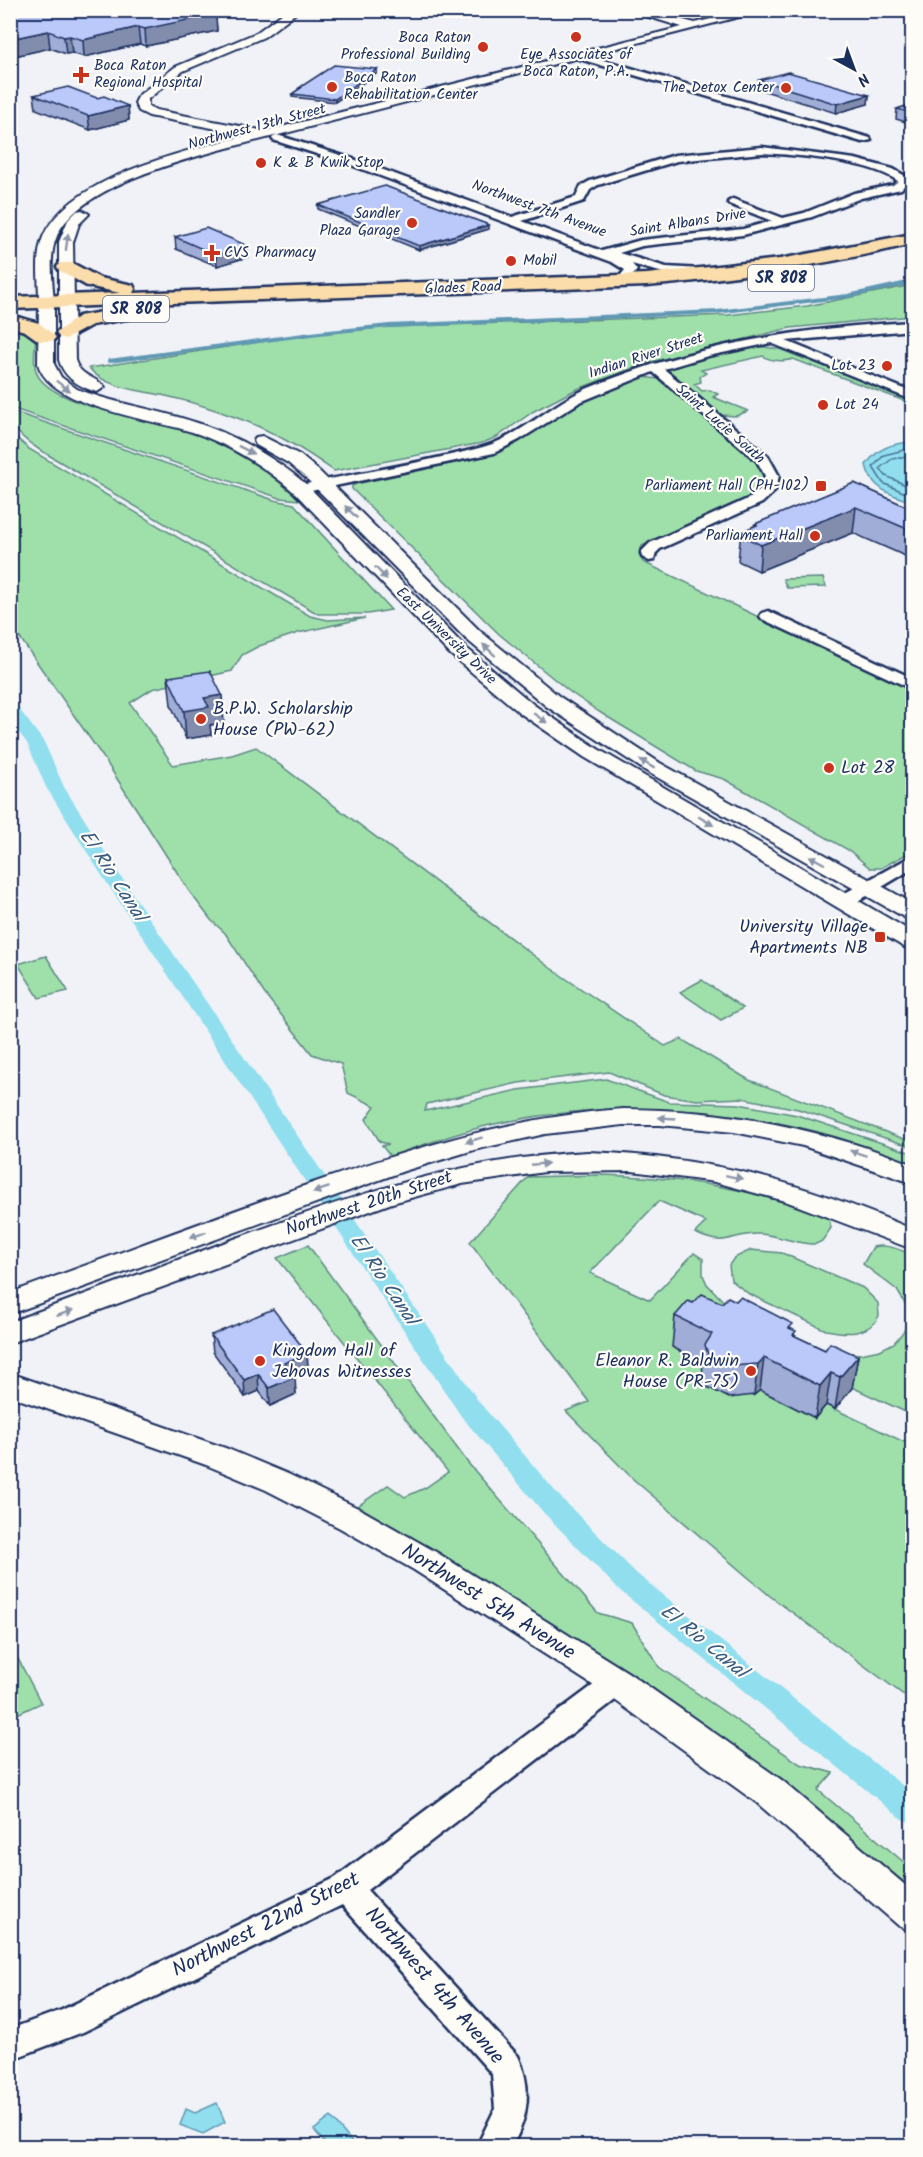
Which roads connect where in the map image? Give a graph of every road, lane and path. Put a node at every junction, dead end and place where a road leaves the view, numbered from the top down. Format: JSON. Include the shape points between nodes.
{"nodes":[{"id":1,"x":295,"y":10,"type":"edge"},
{"id":2,"x":631,"y":10,"type":"edge"},
{"id":3,"x":766,"y":12,"type":"edge"},
{"id":4,"x":699,"y":28,"type":"junction"},
{"id":5,"x":581,"y":57,"type":"junction"},
{"id":6,"x":271,"y":136,"type":"junction"},
{"id":7,"x":758,"y":136,"type":"dead end"},
{"id":8,"x":866,"y":140,"type":"dead end"},
{"id":9,"x":762,"y":150,"type":"junction"},
{"id":10,"x":733,"y":201,"type":"dead end"},
{"id":11,"x":514,"y":220,"type":"junction"},
{"id":12,"x":780,"y":221,"type":"junction"},
{"id":13,"x":912,"y":238,"type":"edge"},
{"id":14,"x":605,"y":254,"type":"junction"},
{"id":15,"x":912,"y":254,"type":"edge"},
{"id":16,"x":66,"y":267,"type":"junction"},
{"id":17,"x":714,"y":274,"type":"junction"},
{"id":18,"x":621,"y":282,"type":"junction"},
{"id":19,"x":442,"y":289,"type":"junction"},
{"id":20,"x":187,"y":296,"type":"junction"},
{"id":21,"x":401,"y":300,"type":"junction"},
{"id":22,"x":10,"y":303,"type":"edge"},
{"id":23,"x":68,"y":306,"type":"junction"},
{"id":24,"x":46,"y":307,"type":"junction"},
{"id":25,"x":205,"y":307,"type":"junction"},
{"id":26,"x":10,"y":315,"type":"edge"},
{"id":27,"x":10,"y":321,"type":"edge"},
{"id":28,"x":912,"y":326,"type":"edge"},
{"id":29,"x":66,"y":333,"type":"junction"},
{"id":30,"x":46,"y":337,"type":"junction"},
{"id":31,"x":772,"y":340,"type":"junction"},
{"id":32,"x":654,"y":368,"type":"junction"},
{"id":33,"x":912,"y":396,"type":"edge"},
{"id":34,"x":323,"y":484,"type":"junction"},
{"id":35,"x":301,"y":489,"type":"junction"},
{"id":36,"x":649,"y":557,"type":"dead end"},
{"id":37,"x":768,"y":616,"type":"dead end"},
{"id":38,"x":912,"y":684,"type":"edge"},
{"id":39,"x":912,"y":862,"type":"edge"},
{"id":40,"x":868,"y":888,"type":"junction"},
{"id":41,"x":843,"y":902,"type":"junction"},
{"id":42,"x":912,"y":912,"type":"edge"},
{"id":43,"x":912,"y":942,"type":"edge"},
{"id":44,"x":912,"y":1174,"type":"edge"},
{"id":45,"x":355,"y":1192,"type":"junction"},
{"id":46,"x":244,"y":1232,"type":"junction"},
{"id":47,"x":912,"y":1240,"type":"edge"},
{"id":48,"x":10,"y":1304,"type":"edge"},
{"id":49,"x":10,"y":1333,"type":"edge"},
{"id":50,"x":10,"y":1384,"type":"edge"},
{"id":51,"x":617,"y":1683,"type":"junction"},
{"id":52,"x":346,"y":1888,"type":"junction"},
{"id":53,"x":912,"y":1914,"type":"edge"},
{"id":54,"x":10,"y":2045,"type":"edge"},
{"id":55,"x":501,"y":2136,"type":"edge"}],
"edges":[{"from":1,"to":6,"type":"street","via":[[260,35],[179,69],[143,97],[141,103],[153,112]]},
{"from":2,"to":4,"type":"street"},
{"from":3,"to":4,"type":"street","name":"Northwest 13th Street"},
{"from":4,"to":5,"type":"street","name":"Northwest 13th Street"},
{"from":5,"to":6,"type":"street","name":"Northwest 13th Street"},
{"from":5,"to":8,"type":"street"},
{"from":6,"to":11,"type":"street","name":"Northwest 7th Avenue","via":[[368,165]]},
{"from":16,"to":6,"type":"street","name":"Northwest 13th Street","one_way":true,"via":[[70,230],[78,217],[94,205],[179,166]]},
{"from":6,"to":24,"type":"street","name":"Northwest 13th Street","via":[[149,168],[77,202],[49,236]]},
{"from":7,"to":9,"type":"street"},
{"from":9,"to":11,"type":"street","name":"Saint Albans Drive","via":[[675,158],[594,183],[585,188],[580,200]]},
{"from":9,"to":12,"type":"street","name":"Saint Albans Drive","via":[[855,162],[903,179],[897,187],[858,195],[808,215]]},
{"from":10,"to":12,"type":"street","name":"Saint Albans Drive"},
{"from":11,"to":14,"type":"street","name":"Northwest 7th Avenue"},
{"from":12,"to":14,"type":"street","name":"Saint Albans Drive","via":[[734,234],[662,240]]},
{"from":13,"to":17,"type":"main road","name":"Glades Road","number":"SR 808","via":[[818,260]]},
{"from":14,"to":17,"type":"street","name":"Northwest 7th Avenue","via":[[665,270]]},
{"from":14,"to":18,"type":"street","name":"Northwest 7th Avenue","via":[[628,266],[628,275]]},
{"from":15,"to":21,"type":"main road","name":"Glades Road","number":"SR 808","via":[[730,284],[598,294]]},
{"from":16,"to":20,"type":"main road","via":[[106,285]]},
{"from":16,"to":23,"type":"street","name":"Northwest 13th Street"},
{"from":17,"to":18,"type":"main road","name":"Glades Road","number":"SR 808"},
{"from":18,"to":19,"type":"main road","name":"Glades Road","number":"SR 808"},
{"from":19,"to":20,"type":"main road","name":"Glades Road","number":"SR 808"},
{"from":19,"to":21,"type":"main road"},
{"from":20,"to":23,"type":"main road","name":"Glades Road","number":"SR 808"},
{"from":21,"to":25,"type":"main road","name":"Glades Road","number":"SR 808"},
{"from":22,"to":24,"type":"main road","name":"Glades Road","number":"SR 808"},
{"from":23,"to":24,"type":"main road","name":"Glades Road","number":"SR 808"},
{"from":23,"to":25,"type":"main road","name":"Glades Road","number":"SR 808"},
{"from":23,"to":29,"type":"street","name":"East University Drive"},
{"from":24,"to":26,"type":"main road","name":"Glades Road","number":"SR 808"},
{"from":24,"to":30,"type":"street","name":"East University Drive"},
{"from":25,"to":29,"type":"main road","via":[[99,317]]},
{"from":27,"to":30,"type":"main road","via":[[29,326]]},
{"from":28,"to":31,"type":"street","name":"Indian River Street"},
{"from":29,"to":34,"type":"street","name":"East University Drive","via":[[68,368],[82,381],[236,429],[294,459]]},
{"from":30,"to":35,"type":"street","name":"East University Drive","one_way":true,"via":[[48,373],[71,392],[221,438],[257,456]]},
{"from":31,"to":32,"type":"street","name":"Indian River Street"},
{"from":31,"to":33,"type":"street"},
{"from":32,"to":34,"type":"street","name":"Indian River Street","via":[[560,406],[489,450]]},
{"from":32,"to":36,"type":"street","name":"Saint Lucie South","via":[[763,459],[772,476],[768,491],[757,501],[655,546],[648,552]]},
{"from":34,"to":35,"type":"street","name":"Indian River Street"},
{"from":40,"to":34,"type":"street","name":"East University Drive","one_way":true,"via":[[616,745],[546,696],[483,644]]},
{"from":35,"to":41,"type":"street","name":"East University Drive","one_way":true,"via":[[458,650],[527,709],[591,753]]},
{"from":37,"to":38,"type":"street"},
{"from":39,"to":40,"type":"street"},
{"from":40,"to":41,"type":"street"},
{"from":40,"to":42,"type":"street","name":"East University Drive"},
{"from":41,"to":43,"type":"street","name":"East University Drive"},
{"from":44,"to":45,"type":"street","name":"Northwest 20th Street","one_way":true,"via":[[840,1147],[768,1129],[708,1121],[622,1118],[551,1124],[481,1137]]},
{"from":45,"to":46,"type":"street","name":"Northwest 20th Street"},
{"from":45,"to":47,"type":"street","name":"Northwest 20th Street","one_way":true,"via":[[551,1163],[627,1163],[713,1173],[787,1191]]},
{"from":46,"to":48,"type":"street","name":"Northwest 20th Street","one_way":true},
{"from":49,"to":46,"type":"street","name":"Northwest 20th Street","one_way":true},
{"from":50,"to":51,"type":"street","name":"Northwest 5th Avenue","via":[[217,1457],[297,1491],[424,1562]]},
{"from":51,"to":52,"type":"street","name":"Northwest 22nd Street"},
{"from":51,"to":53,"type":"street","name":"Northwest 5th Avenue","via":[[770,1792]]},
{"from":52,"to":54,"type":"street","name":"Northwest 22nd Street","via":[[72,2022]]},
{"from":52,"to":55,"type":"street","name":"Northwest 4th Avenue","via":[[507,2067],[513,2097]]}]}
